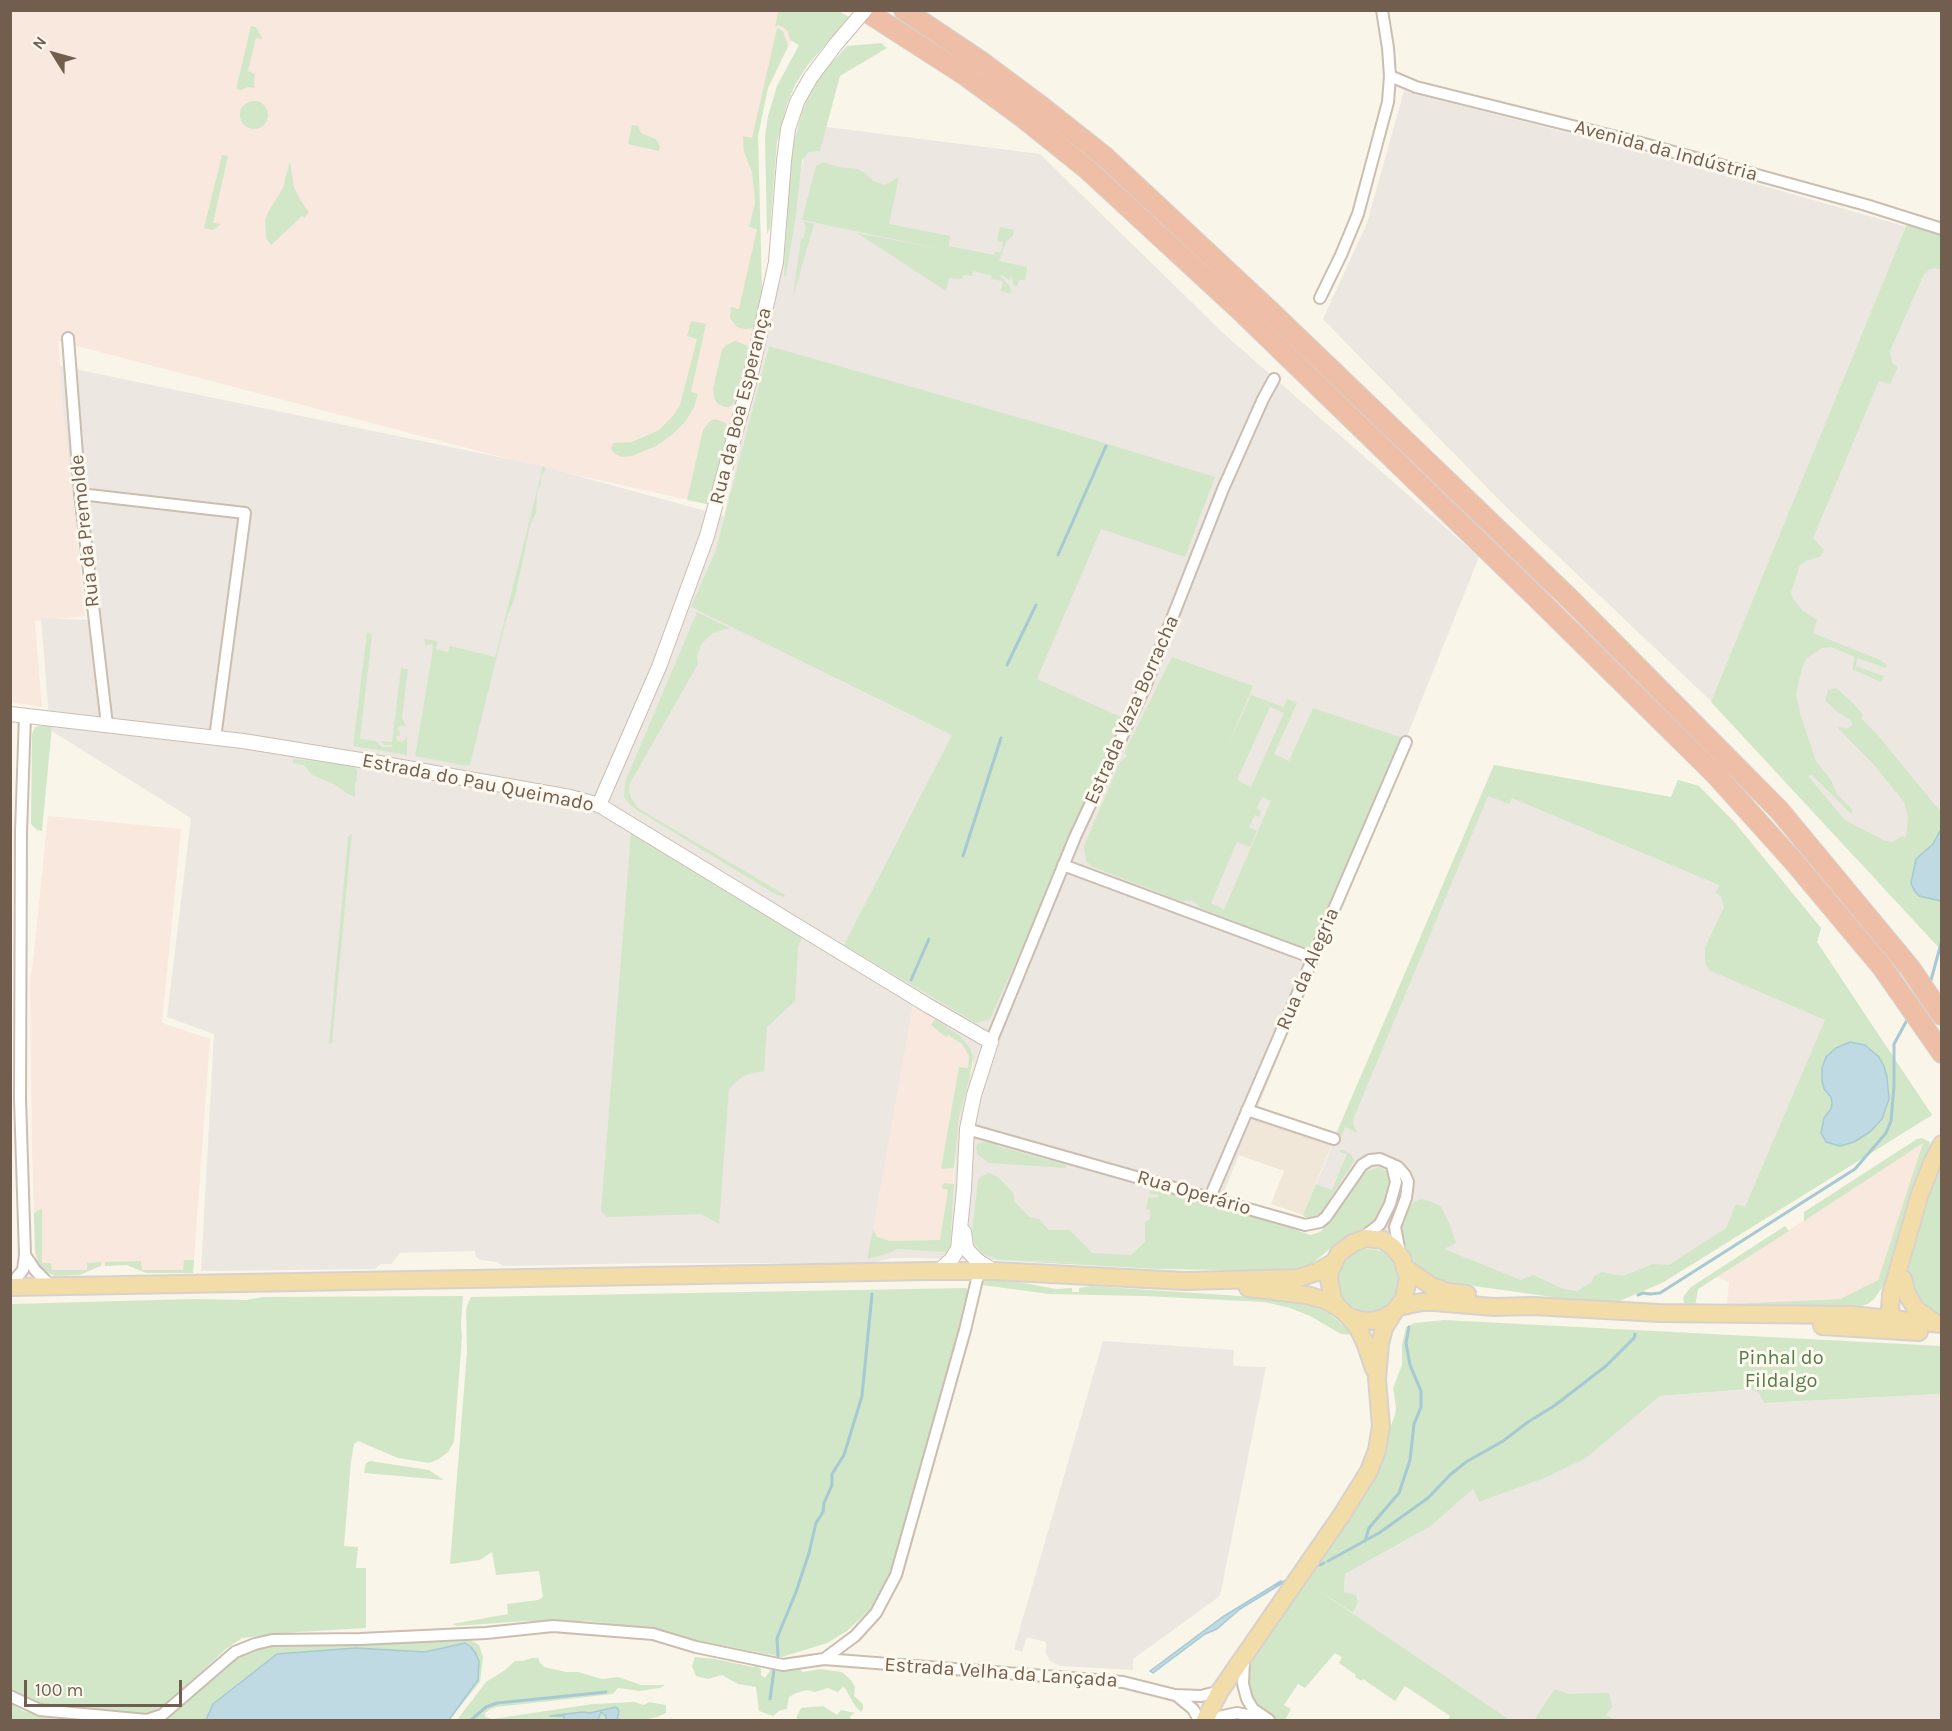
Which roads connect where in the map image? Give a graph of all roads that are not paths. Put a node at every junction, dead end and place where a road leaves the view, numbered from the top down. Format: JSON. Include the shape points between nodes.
{"nodes":[{"id":1,"x":865,"y":10,"type":"edge"},
{"id":2,"x":904,"y":10,"type":"edge"},
{"id":3,"x":1382,"y":10,"type":"edge"},
{"id":4,"x":1390,"y":76,"type":"junction"},
{"id":5,"x":1941,"y":229,"type":"edge"},
{"id":6,"x":1320,"y":298,"type":"dead end"},
{"id":7,"x":68,"y":338,"type":"dead end"},
{"id":8,"x":1274,"y":379,"type":"dead end"},
{"id":9,"x":80,"y":494,"type":"junction"},
{"id":10,"x":18,"y":715,"type":"edge"},
{"id":11,"x":107,"y":724,"type":"junction"},
{"id":12,"x":215,"y":738,"type":"junction"},
{"id":13,"x":1406,"y":742,"type":"dead end"},
{"id":14,"x":599,"y":805,"type":"junction"},
{"id":15,"x":1063,"y":865,"type":"junction"},
{"id":16,"x":1313,"y":958,"type":"junction"},
{"id":17,"x":1941,"y":1015,"type":"edge"},
{"id":18,"x":991,"y":1042,"type":"junction"},
{"id":19,"x":1941,"y":1053,"type":"edge"},
{"id":20,"x":1247,"y":1110,"type":"junction"},
{"id":21,"x":967,"y":1129,"type":"junction"},
{"id":22,"x":1335,"y":1139,"type":"dead end"},
{"id":23,"x":1941,"y":1144,"type":"edge"},
{"id":24,"x":1392,"y":1165,"type":"junction"},
{"id":25,"x":1210,"y":1197,"type":"junction"},
{"id":26,"x":962,"y":1215,"type":"junction"},
{"id":27,"x":1360,"y":1240,"type":"junction"},
{"id":28,"x":25,"y":1255,"type":"junction"},
{"id":29,"x":1903,"y":1256,"type":"junction"},
{"id":30,"x":1334,"y":1262,"type":"junction"},
{"id":31,"x":1404,"y":1263,"type":"junction"},
{"id":32,"x":939,"y":1271,"type":"junction"},
{"id":33,"x":986,"y":1271,"type":"junction"},
{"id":34,"x":1902,"y":1280,"type":"junction"},
{"id":35,"x":1185,"y":1281,"type":"junction"},
{"id":36,"x":11,"y":1284,"type":"edge"},
{"id":37,"x":50,"y":1285,"type":"junction"},
{"id":38,"x":1533,"y":1306,"type":"junction"},
{"id":39,"x":1396,"y":1309,"type":"junction"},
{"id":40,"x":1343,"y":1311,"type":"junction"},
{"id":41,"x":1659,"y":1313,"type":"junction"},
{"id":42,"x":1851,"y":1316,"type":"junction"},
{"id":43,"x":1893,"y":1324,"type":"junction"},
{"id":44,"x":1939,"y":1326,"type":"edge"},
{"id":45,"x":1377,"y":1379,"type":"junction"},
{"id":46,"x":1244,"y":1657,"type":"junction"},
{"id":47,"x":824,"y":1659,"type":"junction"},
{"id":48,"x":1220,"y":1691,"type":"junction"},
{"id":49,"x":1175,"y":1695,"type":"junction"},
{"id":50,"x":10,"y":1696,"type":"edge"},
{"id":51,"x":1199,"y":1720,"type":"edge"},
{"id":52,"x":1205,"y":1720,"type":"edge"},
{"id":53,"x":1213,"y":1720,"type":"edge"},
{"id":54,"x":1258,"y":1720,"type":"edge"},
{"id":55,"x":1269,"y":1720,"type":"edge"}],
"edges":[{"from":1,"to":14,"type":"street","name":"Rua da Boa Esperança","bridge":true,"via":[[811,77],[797,102],[788,129],[774,271],[749,383],[707,536],[659,667]]},
{"from":1,"to":19,"type":"highway","via":[[965,75],[1088,169],[1424,489],[1716,775],[1882,967]]},
{"from":2,"to":17,"type":"highway","via":[[983,63],[1105,157],[1569,598],[1779,810],[1910,968]]},
{"from":3,"to":4,"type":"street"},
{"from":4,"to":5,"type":"street","name":"Avenida da Indústria","via":[[1416,87],[1641,143]]},
{"from":4,"to":6,"type":"street","via":[[1388,102],[1358,214]]},
{"from":7,"to":9,"type":"street","name":"Rua da Premolde"},
{"from":8,"to":15,"type":"street","name":"Estrada Vaza Borracha","via":[[1223,489],[1145,687]]},
{"from":9,"to":11,"type":"street","name":"Rua da Premolde"},
{"from":9,"to":12,"type":"street","via":[[245,513]]},
{"from":10,"to":11,"type":"street","name":"Estrada do Pau Queimado"},
{"from":10,"to":28,"type":"street"},
{"from":11,"to":12,"type":"street","name":"Estrada do Pau Queimado"},
{"from":12,"to":14,"type":"street","name":"Estrada do Pau Queimado","via":[[379,763]]},
{"from":13,"to":16,"type":"street","name":"Rua da Alegria"},
{"from":14,"to":18,"type":"street","name":"Estrada do Pau Queimado"},
{"from":15,"to":16,"type":"street"},
{"from":15,"to":18,"type":"street","name":"Estrada Vaza Borracha"},
{"from":16,"to":20,"type":"street","name":"Rua da Alegria"},
{"from":18,"to":21,"type":"street"},
{"from":20,"to":22,"type":"street"},
{"from":20,"to":25,"type":"street","name":"Rua da Alegria"},
{"from":21,"to":25,"type":"street","name":"Rua Operário"},
{"from":21,"to":26,"type":"street"},
{"from":23,"to":29,"type":"main road","via":[[1924,1183]]},
{"from":24,"to":25,"type":"street","name":"Rua Operário","via":[[1380,1159],[1365,1162],[1326,1217],[1310,1225]]},
{"from":24,"to":27,"type":"street","via":[[1396,1182],[1390,1204],[1380,1224]]},
{"from":24,"to":31,"type":"street","via":[[1401,1169],[1407,1182],[1406,1198],[1395,1227]]},
{"from":26,"to":32,"type":"street","via":[[957,1252]]},
{"from":26,"to":33,"type":"street","via":[[968,1250]]},
{"from":27,"to":30,"type":"main road","via":[[1346,1247]]},
{"from":27,"to":31,"type":"main road","via":[[1383,1240],[1394,1247]]},
{"from":28,"to":36,"type":"street","via":[[23,1269]]},
{"from":28,"to":37,"type":"street"},
{"from":29,"to":34,"type":"main road"},
{"from":29,"to":42,"type":"main road","via":[[1879,1304]]},
{"from":29,"to":43,"type":"main road","via":[[1891,1294]]},
{"from":30,"to":35,"type":"main road","via":[[1298,1278]]},
{"from":30,"to":40,"type":"main road","via":[[1329,1280],[1333,1299]]},
{"from":31,"to":38,"type":"main road","via":[[1431,1287]]},
{"from":31,"to":39,"type":"main road","via":[[1407,1288]]},
{"from":32,"to":33,"type":"main road"},
{"from":32,"to":37,"type":"main road"},
{"from":33,"to":35,"type":"main road"},
{"from":33,"to":47,"type":"street","via":[[977,1287],[896,1575],[876,1613],[855,1636]]},
{"from":34,"to":43,"type":"main road","via":[[1902,1301]]},
{"from":34,"to":44,"type":"main road","via":[[1916,1309]]},
{"from":35,"to":40,"type":"main road","via":[[1307,1295]]},
{"from":36,"to":37,"type":"main road"},
{"from":38,"to":39,"type":"main road","via":[[1422,1302]]},
{"from":38,"to":41,"type":"main road"},
{"from":39,"to":40,"type":"main road","via":[[1372,1321]]},
{"from":39,"to":45,"type":"main road","via":[[1384,1328]]},
{"from":40,"to":45,"type":"main road","via":[[1358,1328]]},
{"from":41,"to":42,"type":"main road"},
{"from":41,"to":43,"type":"main road","via":[[1798,1324]]},
{"from":42,"to":43,"type":"main road"},
{"from":43,"to":44,"type":"main road"},
{"from":45,"to":46,"type":"main road","via":[[1381,1426],[1369,1471]]},
{"from":46,"to":48,"type":"main road"},
{"from":46,"to":55,"type":"street","via":[[1247,1700]]},
{"from":47,"to":49,"type":"street","name":"Estrada Velha da Lançada","via":[[1123,1682]]},
{"from":47,"to":50,"type":"street","name":"Estrada Velha da Lançada","via":[[783,1665],[653,1634],[553,1626],[486,1633],[272,1640],[235,1652],[162,1715],[147,1720],[40,1710]]},
{"from":48,"to":49,"type":"street","name":"Estrada Velha da Lançada","via":[[1202,1696]]},
{"from":48,"to":52,"type":"main road"},
{"from":49,"to":51,"type":"street"},
{"from":53,"to":54,"type":"street","via":[[1237,1713]]}]}
